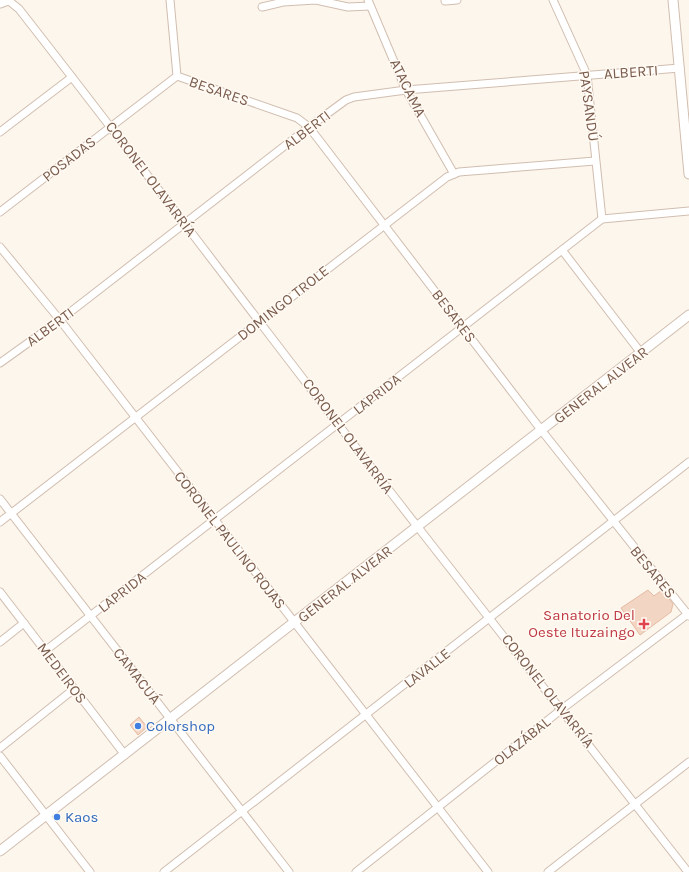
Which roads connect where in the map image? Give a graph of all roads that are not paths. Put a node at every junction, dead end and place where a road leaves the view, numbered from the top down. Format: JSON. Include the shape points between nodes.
{"nodes":[{"id":1,"x":8,"y":0,"type":"edge"},
{"id":2,"x":170,"y":0,"type":"edge"},
{"id":3,"x":457,"y":0,"type":"edge"},
{"id":4,"x":553,"y":0,"type":"edge"},
{"id":5,"x":673,"y":0,"type":"edge"},
{"id":6,"x":445,"y":1,"type":"dead end"},
{"id":7,"x":0,"y":3,"type":"edge"},
{"id":8,"x":369,"y":3,"type":"edge"},
{"id":9,"x":262,"y":7,"type":"dead end"},
{"id":10,"x":680,"y":68,"type":"junction"},
{"id":11,"x":587,"y":75,"type":"junction"},
{"id":12,"x":177,"y":76,"type":"junction"},
{"id":13,"x":72,"y":77,"type":"junction"},
{"id":14,"x":406,"y":90,"type":"junction"},
{"id":15,"x":686,"y":111,"type":"edge"},
{"id":16,"x":111,"y":127,"type":"junction"},
{"id":17,"x":309,"y":127,"type":"junction"},
{"id":18,"x":0,"y":132,"type":"edge"},
{"id":19,"x":596,"y":161,"type":"junction"},
{"id":20,"x":454,"y":174,"type":"junction"},
{"id":21,"x":689,"y":174,"type":"edge"},
{"id":22,"x":689,"y":211,"type":"edge"},
{"id":23,"x":0,"y":212,"type":"edge"},
{"id":24,"x":602,"y":219,"type":"junction"},
{"id":25,"x":185,"y":224,"type":"junction"},
{"id":26,"x":384,"y":225,"type":"junction"},
{"id":27,"x":0,"y":247,"type":"edge"},
{"id":28,"x":562,"y":250,"type":"junction"},
{"id":29,"x":689,"y":315,"type":"edge"},
{"id":30,"x":60,"y":320,"type":"junction"},
{"id":31,"x":260,"y":321,"type":"junction"},
{"id":32,"x":463,"y":328,"type":"junction"},
{"id":33,"x":641,"y":353,"type":"junction"},
{"id":34,"x":0,"y":363,"type":"edge"},
{"id":35,"x":136,"y":418,"type":"junction"},
{"id":36,"x":339,"y":424,"type":"junction"},
{"id":37,"x":542,"y":431,"type":"junction"},
{"id":38,"x":689,"y":462,"type":"edge"},
{"id":39,"x":0,"y":499,"type":"edge"},
{"id":40,"x":11,"y":513,"type":"junction"},
{"id":41,"x":215,"y":520,"type":"junction"},
{"id":42,"x":0,"y":522,"type":"edge"},
{"id":43,"x":613,"y":522,"type":"junction"},
{"id":44,"x":418,"y":527,"type":"junction"},
{"id":45,"x":0,"y":592,"type":"edge"},
{"id":46,"x":689,"y":614,"type":"edge"},
{"id":47,"x":91,"y":616,"type":"junction"},
{"id":48,"x":491,"y":618,"type":"junction"},
{"id":49,"x":24,"y":623,"type":"junction"},
{"id":50,"x":294,"y":624,"type":"junction"},
{"id":51,"x":0,"y":642,"type":"edge"},
{"id":52,"x":45,"y":651,"type":"junction"},
{"id":53,"x":74,"y":689,"type":"junction"},
{"id":54,"x":562,"y":709,"type":"junction"},
{"id":55,"x":366,"y":715,"type":"junction"},
{"id":56,"x":171,"y":720,"type":"junction"},
{"id":57,"x":0,"y":748,"type":"edge"},
{"id":58,"x":125,"y":755,"type":"junction"},
{"id":59,"x":0,"y":756,"type":"edge"},
{"id":60,"x":689,"y":762,"type":"edge"},
{"id":61,"x":635,"y":804,"type":"junction"},
{"id":62,"x":439,"y":808,"type":"junction"},
{"id":63,"x":242,"y":812,"type":"junction"},
{"id":64,"x":47,"y":815,"type":"junction"},
{"id":65,"x":0,"y":852,"type":"edge"},
{"id":66,"x":90,"y":872,"type":"edge"},
{"id":67,"x":164,"y":872,"type":"edge"},
{"id":68,"x":289,"y":872,"type":"edge"},
{"id":69,"x":356,"y":872,"type":"edge"},
{"id":70,"x":488,"y":872,"type":"edge"},
{"id":71,"x":548,"y":872,"type":"edge"},
{"id":72,"x":688,"y":872,"type":"edge"}],
"edges":[{"from":1,"to":7,"type":"street"},
{"from":1,"to":13,"type":"street","name":"CORONEL OLAVARRÍA","via":[[19,9]]},
{"from":2,"to":12,"type":"street"},
{"from":3,"to":6,"type":"street"},
{"from":4,"to":11,"type":"street","name":"PAYSANDÚ"},
{"from":5,"to":10,"type":"street"},
{"from":8,"to":9,"type":"street","via":[[348,7],[316,0],[283,2]]},
{"from":8,"to":14,"type":"street","name":"ATACAMA"},
{"from":10,"to":11,"type":"street","name":"ALBERTI"},
{"from":10,"to":15,"type":"street"},
{"from":11,"to":14,"type":"street","name":"ALBERTI"},
{"from":11,"to":19,"type":"street","name":"PAYSANDÚ"},
{"from":12,"to":16,"type":"street","name":"POSADAS"},
{"from":12,"to":17,"type":"street","name":"BESARES","via":[[297,118]]},
{"from":13,"to":16,"type":"street","name":"CORONEL OLAVARRÍA"},
{"from":13,"to":18,"type":"street"},
{"from":14,"to":17,"type":"street","name":"ALBERTI","via":[[346,100]]},
{"from":14,"to":20,"type":"street","name":"ATACAMA"},
{"from":15,"to":21,"type":"street"},
{"from":16,"to":23,"type":"street","name":"POSADAS"},
{"from":16,"to":25,"type":"street","name":"CORONEL OLAVARRÍA"},
{"from":17,"to":25,"type":"street","name":"ALBERTI"},
{"from":17,"to":26,"type":"street","name":"BESARES"},
{"from":19,"to":20,"type":"street"},
{"from":19,"to":24,"type":"street","name":"PAYSANDÚ"},
{"from":20,"to":26,"type":"street","name":"DOMINGO TROLE"},
{"from":22,"to":24,"type":"street"},
{"from":24,"to":28,"type":"street","name":"LAPRIDA"},
{"from":25,"to":30,"type":"street","name":"ALBERTI"},
{"from":25,"to":31,"type":"street","name":"CORONEL OLAVARRÍA"},
{"from":26,"to":31,"type":"street","name":"DOMINGO TROLE"},
{"from":26,"to":32,"type":"street","name":"BESARES"},
{"from":27,"to":30,"type":"street","name":"CORONEL PAULINO ROJAS"},
{"from":28,"to":32,"type":"street","name":"LAPRIDA"},
{"from":28,"to":33,"type":"street"},
{"from":29,"to":33,"type":"street","name":"GENERAL ALVEAR"},
{"from":30,"to":34,"type":"street","name":"ALBERTI"},
{"from":30,"to":35,"type":"street","name":"CORONEL PAULINO ROJAS"},
{"from":31,"to":35,"type":"street","name":"DOMINGO TROLE"},
{"from":31,"to":36,"type":"street","name":"CORONEL OLAVARRÍA"},
{"from":32,"to":36,"type":"street","name":"LAPRIDA"},
{"from":32,"to":37,"type":"street","name":"BESARES"},
{"from":33,"to":37,"type":"street","name":"GENERAL ALVEAR"},
{"from":35,"to":40,"type":"street","name":"DOMINGO TROLE"},
{"from":35,"to":41,"type":"street","name":"CORONEL PAULINO ROJAS"},
{"from":36,"to":41,"type":"street","name":"LAPRIDA"},
{"from":36,"to":44,"type":"street","name":"CORONEL OLAVARRÍA"},
{"from":37,"to":43,"type":"street","name":"BESARES"},
{"from":37,"to":44,"type":"street","name":"GENERAL ALVEAR"},
{"from":38,"to":43,"type":"street","name":"LAVALLE"},
{"from":39,"to":40,"type":"street","name":"CAMACUÁ"},
{"from":40,"to":42,"type":"street","name":"DOMINGO TROLE"},
{"from":40,"to":47,"type":"street","name":"CAMACUÁ"},
{"from":41,"to":47,"type":"street","name":"LAPRIDA"},
{"from":41,"to":50,"type":"street","name":"CORONEL PAULINO ROJAS"},
{"from":43,"to":46,"type":"street","name":"BESARES"},
{"from":43,"to":48,"type":"street","name":"LAVALLE"},
{"from":44,"to":48,"type":"street","name":"CORONEL OLAVARRÍA"},
{"from":44,"to":50,"type":"street","name":"GENERAL ALVEAR"},
{"from":45,"to":49,"type":"street","name":"MEDEIROS"},
{"from":46,"to":54,"type":"street","name":"OLAZÁBAL"},
{"from":47,"to":52,"type":"street","name":"LAPRIDA"},
{"from":47,"to":56,"type":"street","name":"CAMACUÁ"},
{"from":48,"to":54,"type":"street","name":"CORONEL OLAVARRÍA"},
{"from":48,"to":55,"type":"street","name":"LAVALLE"},
{"from":49,"to":51,"type":"street"},
{"from":49,"to":52,"type":"street","name":"MEDEIROS"},
{"from":50,"to":55,"type":"street","name":"CORONEL PAULINO ROJAS"},
{"from":50,"to":56,"type":"street","name":"GENERAL ALVEAR"},
{"from":52,"to":53,"type":"street","name":"MEDEIROS"},
{"from":53,"to":57,"type":"street"},
{"from":53,"to":58,"type":"street","name":"MEDEIROS"},
{"from":54,"to":61,"type":"street","name":"CORONEL OLAVARRÍA"},
{"from":54,"to":62,"type":"street","name":"OLAZÁBAL"},
{"from":55,"to":62,"type":"street","name":"CORONEL PAULINO ROJAS"},
{"from":55,"to":63,"type":"street","name":"LAVALLE"},
{"from":56,"to":58,"type":"street","name":"GENERAL ALVEAR"},
{"from":56,"to":63,"type":"street","name":"CAMACUÁ"},
{"from":58,"to":64,"type":"street","name":"GENERAL ALVEAR"},
{"from":59,"to":64,"type":"street"},
{"from":60,"to":61,"type":"street"},
{"from":61,"to":71,"type":"street"},
{"from":61,"to":72,"type":"street","name":"CORONEL OLAVARRÍA"},
{"from":62,"to":69,"type":"street","name":"OLAZÁBAL"},
{"from":62,"to":70,"type":"street","name":"CORONEL PAULINO ROJAS"},
{"from":63,"to":67,"type":"street","name":"LAVALLE"},
{"from":63,"to":68,"type":"street","name":"CAMACUÁ"},
{"from":64,"to":65,"type":"street","name":"GENERAL ALVEAR"},
{"from":64,"to":66,"type":"street"}]}
